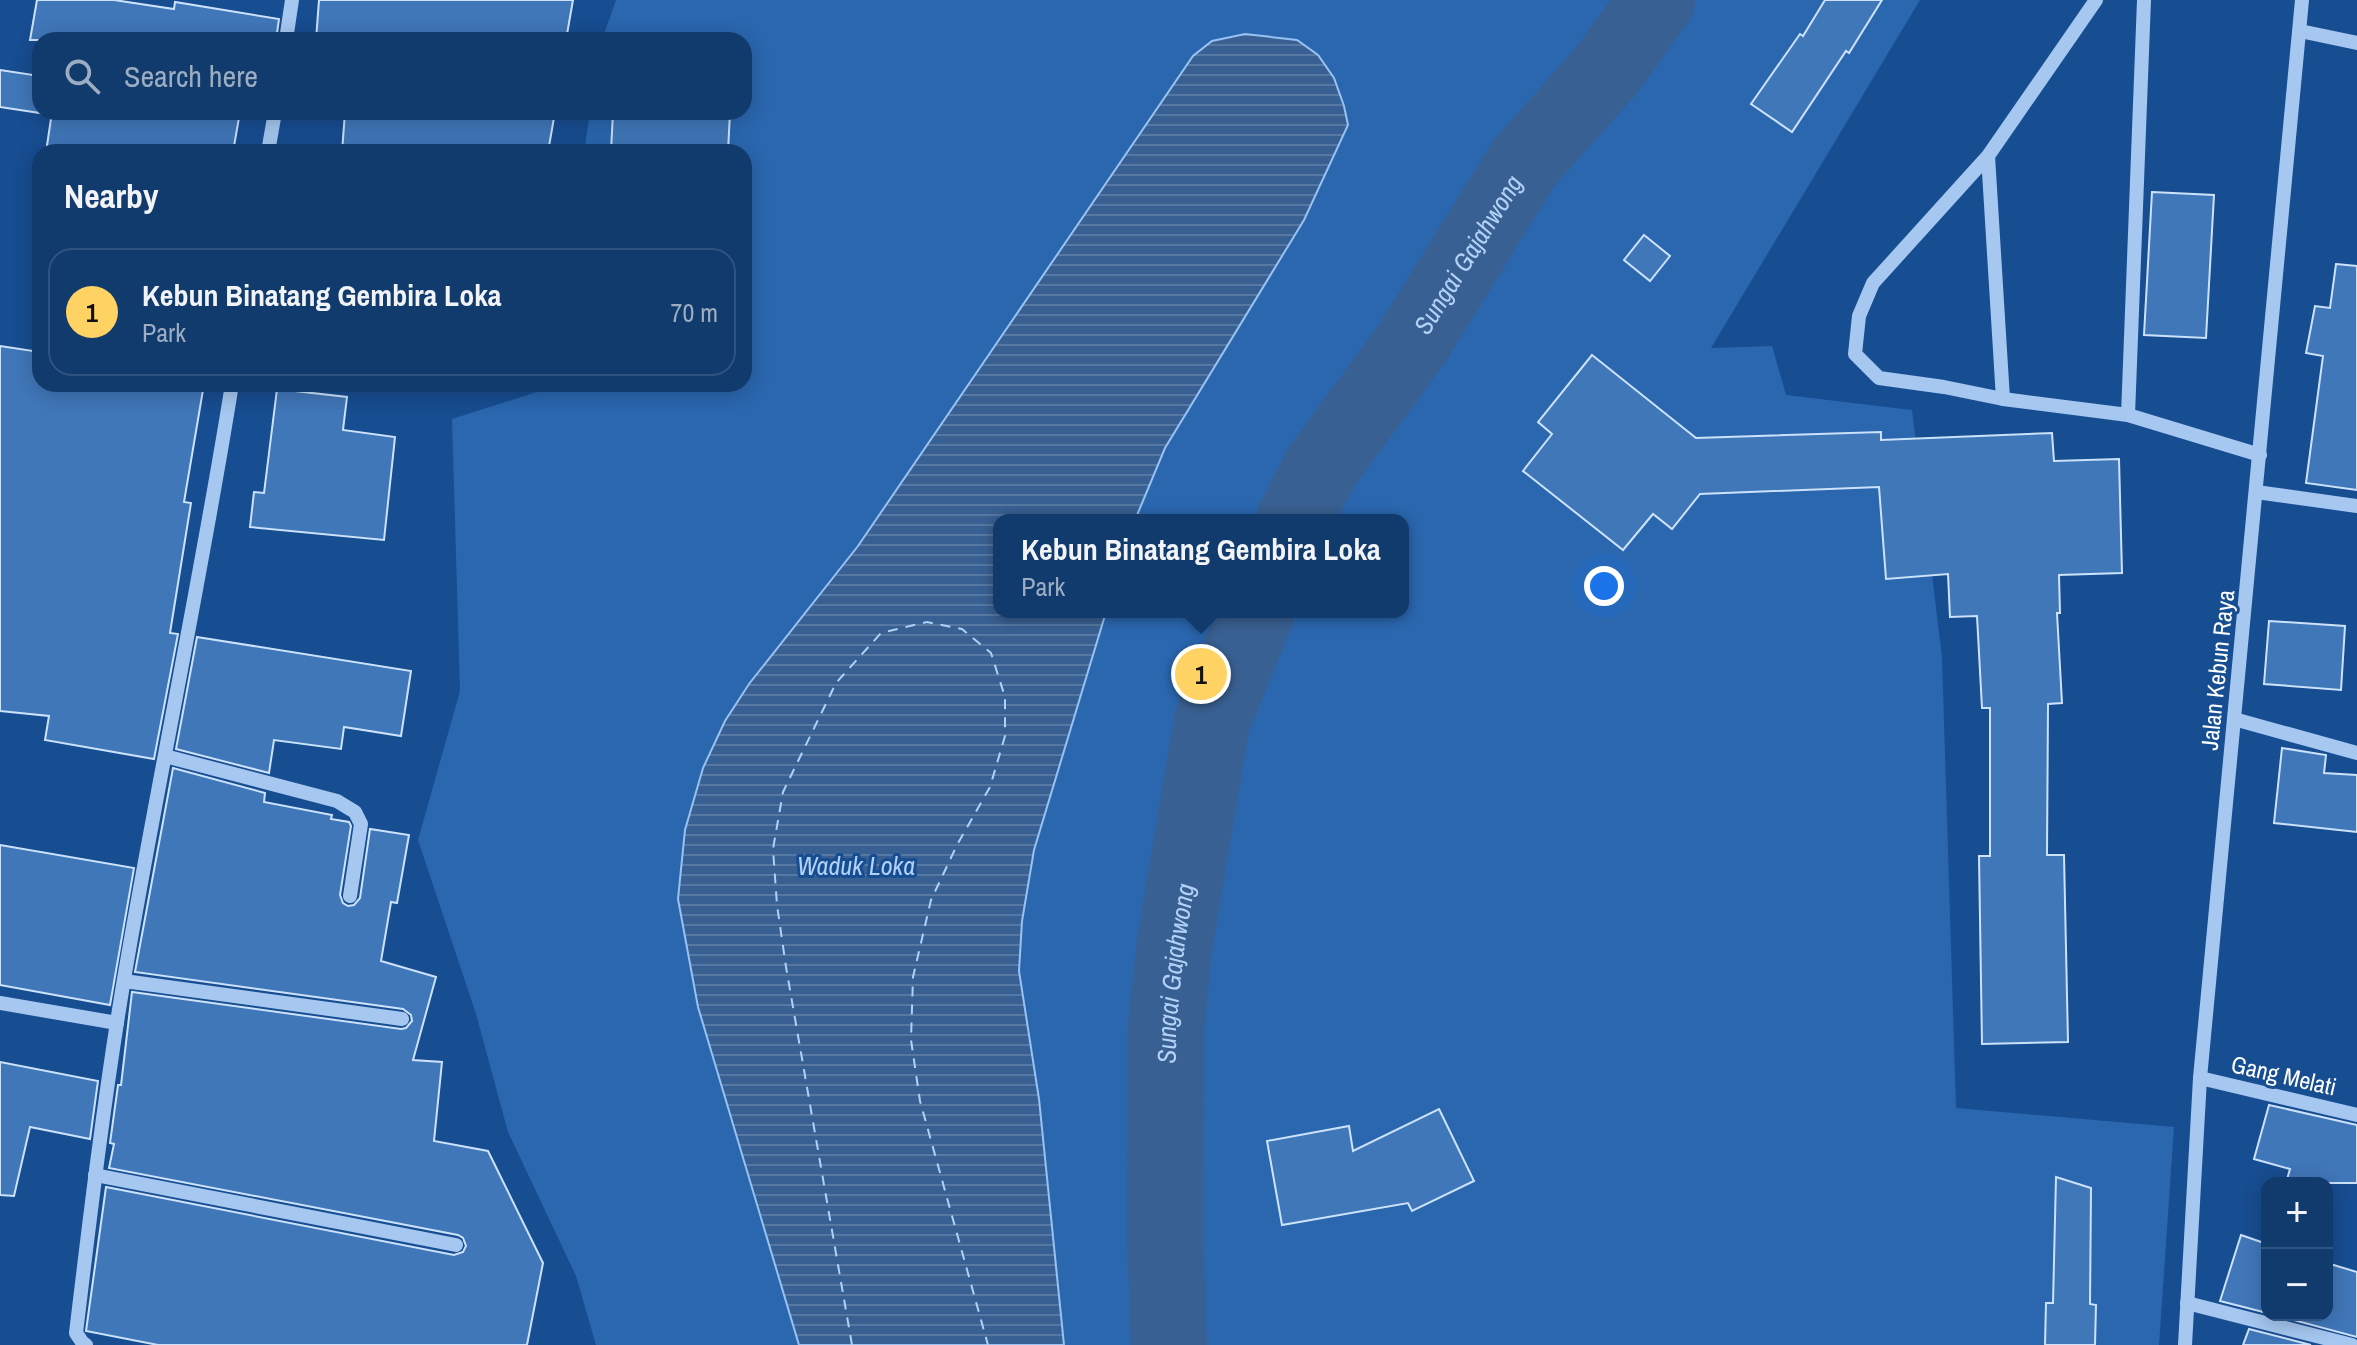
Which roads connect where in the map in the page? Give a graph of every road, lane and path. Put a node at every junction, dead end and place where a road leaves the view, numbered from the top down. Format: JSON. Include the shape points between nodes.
{"nodes":[{"id":1,"x":292,"y":0,"type":"edge"},
{"id":2,"x":2096,"y":0,"type":"edge"},
{"id":3,"x":2144,"y":0,"type":"edge"},
{"id":4,"x":2302,"y":0,"type":"edge"},
{"id":5,"x":2300,"y":31,"type":"junction"},
{"id":6,"x":287,"y":32,"type":"edge"},
{"id":7,"x":2357,"y":43,"type":"edge"},
{"id":8,"x":274,"y":120,"type":"edge"},
{"id":9,"x":269,"y":144,"type":"edge"},
{"id":10,"x":1988,"y":156,"type":"junction"},
{"id":11,"x":231,"y":392,"type":"edge"},
{"id":12,"x":2003,"y":399,"type":"junction"},
{"id":13,"x":2128,"y":415,"type":"junction"},
{"id":14,"x":2260,"y":455,"type":"junction"},
{"id":15,"x":2256,"y":492,"type":"junction"},
{"id":16,"x":2357,"y":506,"type":"edge"},
{"id":17,"x":2234,"y":719,"type":"junction"},
{"id":18,"x":2357,"y":753,"type":"edge"},
{"id":19,"x":165,"y":756,"type":"junction"},
{"id":20,"x":350,"y":896,"type":"dead end"},
{"id":21,"x":124,"y":981,"type":"junction"},
{"id":22,"x":0,"y":1003,"type":"edge"},
{"id":23,"x":402,"y":1019,"type":"dead end"},
{"id":24,"x":117,"y":1023,"type":"junction"},
{"id":25,"x":2200,"y":1078,"type":"junction"},
{"id":26,"x":2357,"y":1115,"type":"edge"},
{"id":27,"x":95,"y":1175,"type":"junction"},
{"id":28,"x":456,"y":1245,"type":"dead end"},
{"id":29,"x":2187,"y":1303,"type":"junction"},
{"id":30,"x":86,"y":1345,"type":"edge"},
{"id":31,"x":2185,"y":1345,"type":"edge"},
{"id":32,"x":2352,"y":1345,"type":"edge"}],
"edges":[{"from":1,"to":6,"type":"street"},
{"from":2,"to":10,"type":"street"},
{"from":3,"to":13,"type":"street"},
{"from":4,"to":5,"type":"street","name":"Jalan Kebun Raya"},
{"from":5,"to":7,"type":"street"},
{"from":5,"to":14,"type":"street","name":"Jalan Kebun Raya"},
{"from":8,"to":9,"type":"street"},
{"from":10,"to":12,"type":"street"},
{"from":10,"to":12,"type":"street","via":[[1873,283],[1859,316],[1855,354],[1879,378]]},
{"from":11,"to":19,"type":"street"},
{"from":12,"to":13,"type":"street"},
{"from":13,"to":14,"type":"street"},
{"from":14,"to":15,"type":"street","name":"Jalan Kebun Raya"},
{"from":15,"to":16,"type":"street"},
{"from":15,"to":17,"type":"street","name":"Jalan Kebun Raya"},
{"from":17,"to":18,"type":"street"},
{"from":17,"to":25,"type":"street","name":"Jalan Kebun Raya"},
{"from":19,"to":20,"type":"street","via":[[337,801],[355,812],[361,824]]},
{"from":19,"to":21,"type":"street"},
{"from":21,"to":23,"type":"street"},
{"from":21,"to":24,"type":"street"},
{"from":22,"to":24,"type":"street"},
{"from":24,"to":27,"type":"street"},
{"from":25,"to":26,"type":"street","name":"Gang Melati"},
{"from":25,"to":29,"type":"street","name":"Jalan Kebun Raya"},
{"from":27,"to":28,"type":"street"},
{"from":27,"to":30,"type":"street","via":[[76,1333]]},
{"from":29,"to":31,"type":"street","name":"Jalan Kebun Raya"},
{"from":29,"to":32,"type":"street"}]}
